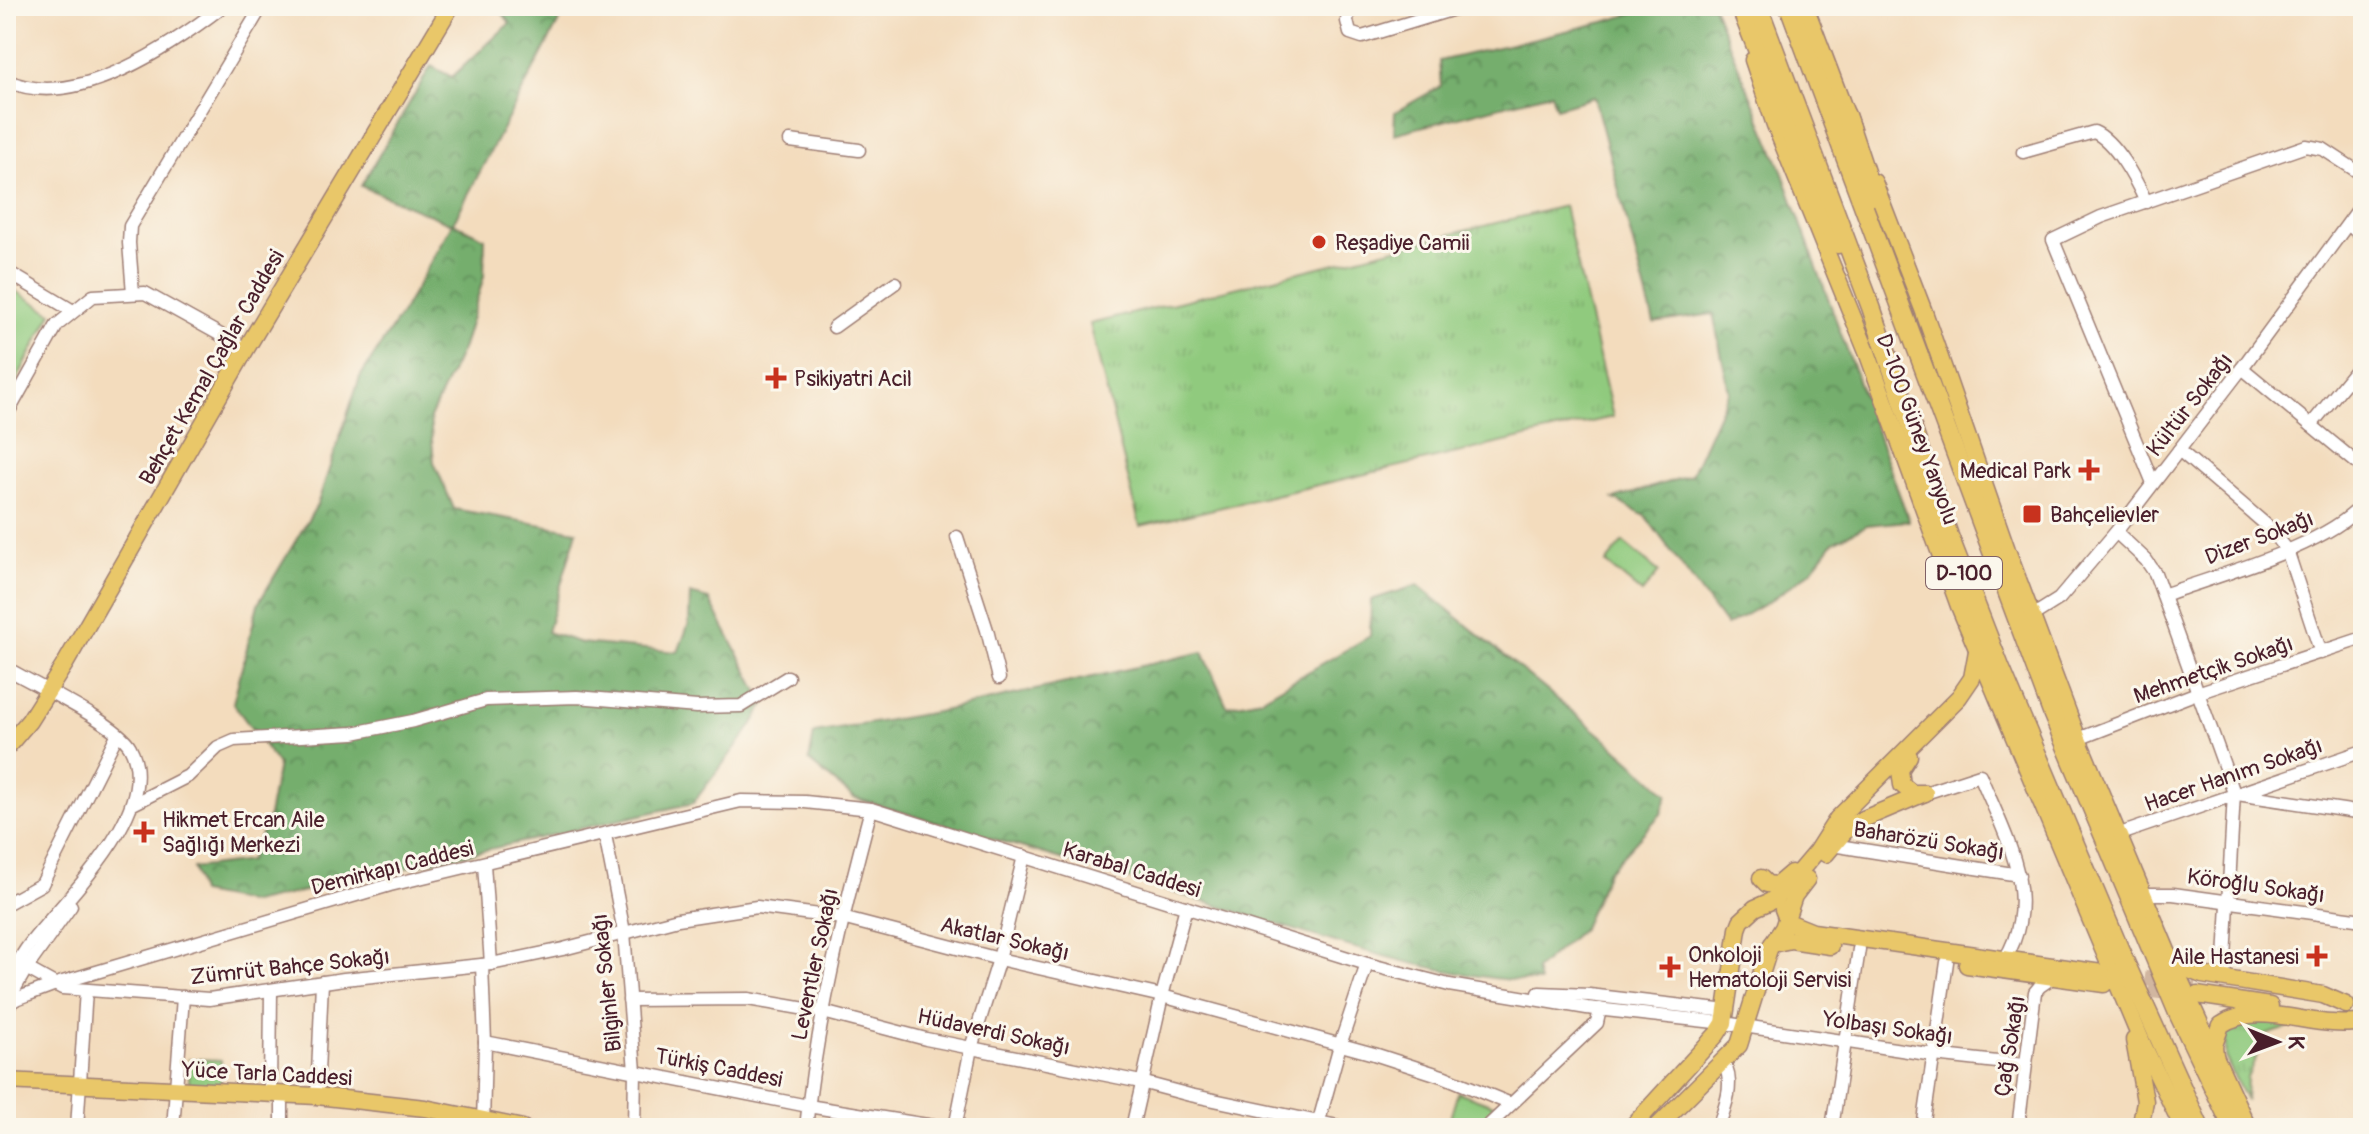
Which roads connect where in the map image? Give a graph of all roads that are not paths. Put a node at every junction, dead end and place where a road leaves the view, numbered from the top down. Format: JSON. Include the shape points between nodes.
{"nodes":[{"id":1,"x":223,"y":6,"type":"edge"},
{"id":2,"x":262,"y":6,"type":"edge"},
{"id":3,"x":451,"y":6,"type":"edge"},
{"id":4,"x":1349,"y":6,"type":"edge"},
{"id":5,"x":1464,"y":6,"type":"edge"},
{"id":6,"x":1737,"y":6,"type":"edge"},
{"id":7,"x":1758,"y":6,"type":"edge"},
{"id":8,"x":1789,"y":6,"type":"edge"},
{"id":9,"x":1805,"y":6,"type":"edge"},
{"id":10,"x":6,"y":80,"type":"edge"},
{"id":11,"x":1846,"y":115,"type":"junction"},
{"id":12,"x":790,"y":141,"type":"dead end"},
{"id":13,"x":859,"y":150,"type":"dead end"},
{"id":14,"x":2023,"y":152,"type":"dead end"},
{"id":15,"x":2363,"y":175,"type":"edge"},
{"id":16,"x":2146,"y":202,"type":"junction"},
{"id":17,"x":2363,"y":203,"type":"edge"},
{"id":18,"x":2348,"y":224,"type":"junction"},
{"id":19,"x":2363,"y":237,"type":"edge"},
{"id":20,"x":1855,"y":265,"type":"junction"},
{"id":21,"x":6,"y":277,"type":"edge"},
{"id":22,"x":895,"y":283,"type":"dead end"},
{"id":23,"x":133,"y":293,"type":"junction"},
{"id":24,"x":73,"y":311,"type":"junction"},
{"id":25,"x":834,"y":327,"type":"dead end"},
{"id":26,"x":246,"y":349,"type":"junction"},
{"id":27,"x":2363,"y":361,"type":"edge"},
{"id":28,"x":2242,"y":368,"type":"junction"},
{"id":29,"x":1931,"y":386,"type":"junction"},
{"id":30,"x":6,"y":416,"type":"edge"},
{"id":31,"x":2311,"y":425,"type":"junction"},
{"id":32,"x":2179,"y":450,"type":"junction"},
{"id":33,"x":2363,"y":468,"type":"edge"},
{"id":34,"x":2153,"y":483,"type":"junction"},
{"id":35,"x":2363,"y":504,"type":"edge"},
{"id":36,"x":2116,"y":532,"type":"junction"},
{"id":37,"x":957,"y":537,"type":"dead end"},
{"id":38,"x":2287,"y":550,"type":"junction"},
{"id":39,"x":2163,"y":595,"type":"junction"},
{"id":40,"x":2032,"y":616,"type":"junction"},
{"id":41,"x":2363,"y":638,"type":"edge"},
{"id":42,"x":1978,"y":650,"type":"junction"},
{"id":43,"x":2321,"y":653,"type":"junction"},
{"id":44,"x":6,"y":668,"type":"edge"},
{"id":45,"x":788,"y":677,"type":"dead end"},
{"id":46,"x":999,"y":678,"type":"dead end"},
{"id":47,"x":47,"y":693,"type":"junction"},
{"id":48,"x":2197,"y":693,"type":"junction"},
{"id":49,"x":1930,"y":729,"type":"junction"},
{"id":50,"x":117,"y":735,"type":"junction"},
{"id":51,"x":2078,"y":739,"type":"junction"},
{"id":52,"x":6,"y":748,"type":"edge"},
{"id":53,"x":2363,"y":751,"type":"edge"},
{"id":54,"x":1925,"y":793,"type":"junction"},
{"id":55,"x":2234,"y":793,"type":"junction"},
{"id":56,"x":741,"y":801,"type":"joint"},
{"id":57,"x":133,"y":804,"type":"junction"},
{"id":58,"x":871,"y":809,"type":"junction"},
{"id":59,"x":2363,"y":813,"type":"edge"},
{"id":60,"x":605,"y":835,"type":"junction"},
{"id":61,"x":2117,"y":835,"type":"junction"},
{"id":62,"x":1832,"y":845,"type":"junction"},
{"id":63,"x":1816,"y":852,"type":"junction"},
{"id":64,"x":1024,"y":856,"type":"junction"},
{"id":65,"x":484,"y":864,"type":"junction"},
{"id":66,"x":2019,"y":875,"type":"junction"},
{"id":67,"x":1761,"y":878,"type":"dead end"},
{"id":68,"x":2142,"y":894,"type":"junction"},
{"id":69,"x":1771,"y":901,"type":"junction"},
{"id":70,"x":2227,"y":903,"type":"junction"},
{"id":71,"x":6,"y":904,"type":"edge"},
{"id":72,"x":1186,"y":907,"type":"junction"},
{"id":73,"x":1786,"y":914,"type":"junction"},
{"id":74,"x":842,"y":918,"type":"junction"},
{"id":75,"x":2363,"y":920,"type":"edge"},
{"id":76,"x":624,"y":932,"type":"junction"},
{"id":77,"x":1737,"y":940,"type":"junction"},
{"id":78,"x":1770,"y":949,"type":"junction"},
{"id":79,"x":1859,"y":949,"type":"junction"},
{"id":80,"x":2170,"y":958,"type":"junction"},
{"id":81,"x":999,"y":959,"type":"junction"},
{"id":82,"x":2005,"y":959,"type":"junction"},
{"id":83,"x":1947,"y":962,"type":"junction"},
{"id":84,"x":486,"y":964,"type":"junction"},
{"id":85,"x":1367,"y":964,"type":"junction"},
{"id":86,"x":19,"y":967,"type":"junction"},
{"id":87,"x":2053,"y":977,"type":"junction"},
{"id":88,"x":2224,"y":978,"type":"junction"},
{"id":89,"x":12,"y":982,"type":"edge"},
{"id":90,"x":322,"y":982,"type":"junction"},
{"id":91,"x":56,"y":984,"type":"junction"},
{"id":92,"x":40,"y":990,"type":"junction"},
{"id":93,"x":86,"y":990,"type":"junction"},
{"id":94,"x":271,"y":991,"type":"junction"},
{"id":95,"x":1508,"y":993,"type":"junction"},
{"id":96,"x":1162,"y":996,"type":"junction"},
{"id":97,"x":183,"y":997,"type":"junction"},
{"id":98,"x":629,"y":1000,"type":"junction"},
{"id":99,"x":2126,"y":1003,"type":"junction"},
{"id":100,"x":6,"y":1005,"type":"edge"},
{"id":101,"x":2354,"y":1006,"type":"edge"},
{"id":102,"x":1600,"y":1009,"type":"junction"},
{"id":103,"x":823,"y":1012,"type":"junction"},
{"id":104,"x":1726,"y":1017,"type":"junction"},
{"id":105,"x":2363,"y":1021,"type":"edge"},
{"id":106,"x":1746,"y":1027,"type":"junction"},
{"id":107,"x":1845,"y":1041,"type":"junction"},
{"id":108,"x":485,"y":1042,"type":"junction"},
{"id":109,"x":1340,"y":1045,"type":"junction"},
{"id":110,"x":971,"y":1048,"type":"junction"},
{"id":111,"x":1934,"y":1055,"type":"junction"},
{"id":112,"x":2216,"y":1057,"type":"junction"},
{"id":113,"x":1723,"y":1062,"type":"junction"},
{"id":114,"x":2024,"y":1065,"type":"junction"},
{"id":115,"x":635,"y":1071,"type":"junction"},
{"id":116,"x":6,"y":1081,"type":"edge"},
{"id":117,"x":1141,"y":1082,"type":"junction"},
{"id":118,"x":79,"y":1084,"type":"junction"},
{"id":119,"x":174,"y":1090,"type":"junction"},
{"id":120,"x":276,"y":1093,"type":"junction"},
{"id":121,"x":317,"y":1096,"type":"junction"},
{"id":122,"x":1511,"y":1104,"type":"junction"},
{"id":123,"x":808,"y":1106,"type":"junction"},
{"id":124,"x":483,"y":1123,"type":"edge"},
{"id":125,"x":1317,"y":1124,"type":"edge"},
{"id":126,"x":77,"y":1128,"type":"edge"},
{"id":127,"x":173,"y":1128,"type":"edge"},
{"id":128,"x":282,"y":1128,"type":"edge"},
{"id":129,"x":523,"y":1128,"type":"edge"},
{"id":130,"x":634,"y":1128,"type":"edge"},
{"id":131,"x":806,"y":1128,"type":"edge"},
{"id":132,"x":946,"y":1128,"type":"edge"},
{"id":133,"x":955,"y":1128,"type":"edge"},
{"id":134,"x":1132,"y":1128,"type":"edge"},
{"id":135,"x":1347,"y":1128,"type":"edge"},
{"id":136,"x":1486,"y":1128,"type":"edge"},
{"id":137,"x":1631,"y":1128,"type":"edge"},
{"id":138,"x":1656,"y":1128,"type":"edge"},
{"id":139,"x":1718,"y":1128,"type":"edge"},
{"id":140,"x":1832,"y":1128,"type":"edge"},
{"id":141,"x":1923,"y":1128,"type":"edge"},
{"id":142,"x":2018,"y":1128,"type":"edge"},
{"id":143,"x":2140,"y":1128,"type":"edge"},
{"id":144,"x":2183,"y":1128,"type":"edge"},
{"id":145,"x":2200,"y":1128,"type":"edge"},
{"id":146,"x":2233,"y":1128,"type":"edge"},
{"id":147,"x":2248,"y":1128,"type":"edge"}],
"edges":[{"from":1,"to":10,"type":"street","via":[[127,67],[82,85],[45,89]]},
{"from":2,"to":23,"type":"street","via":[[130,226]]},
{"from":3,"to":26,"type":"main road","name":"Behçet Kemal Çağlar Caddesi"},
{"from":4,"to":5,"type":"street","via":[[1350,33],[1362,37]]},
{"from":6,"to":20,"type":"highway","via":[[1824,219]]},
{"from":6,"to":42,"type":"main road","name":"D-100 Güney Yanyolu","via":[[1775,125]]},
{"from":7,"to":20,"type":"highway","number":"D-100"},
{"from":8,"to":29,"type":"highway","number":"D-100"},
{"from":9,"to":11,"type":"main road"},
{"from":11,"to":29,"type":"highway","via":[[1926,349]]},
{"from":11,"to":40,"type":"main road","via":[[1924,312]]},
{"from":12,"to":13,"type":"street"},
{"from":14,"to":16,"type":"street","via":[[2094,132],[2103,136],[2135,179]]},
{"from":15,"to":16,"type":"street","via":[[2323,149],[2306,146]]},
{"from":16,"to":34,"type":"street","via":[[2053,240]]},
{"from":17,"to":18,"type":"street","name":"Kültür Sokağı"},
{"from":18,"to":19,"type":"street"},
{"from":18,"to":28,"type":"street","name":"Kültür Sokağı"},
{"from":20,"to":145,"type":"highway","number":"D-100","via":[[2000,667]]},
{"from":21,"to":24,"type":"street","via":[[11,274]]},
{"from":22,"to":25,"type":"street"},
{"from":23,"to":24,"type":"street","via":[[93,296]]},
{"from":23,"to":26,"type":"street","via":[[145,293]]},
{"from":24,"to":30,"type":"street","via":[[57,325]]},
{"from":26,"to":47,"type":"main road","name":"Behçet Kemal Çağlar Caddesi"},
{"from":27,"to":31,"type":"street"},
{"from":28,"to":31,"type":"street"},
{"from":28,"to":32,"type":"street","name":"Kültür Sokağı"},
{"from":29,"to":146,"type":"highway","number":"D-100","via":[[2058,728],[2178,1013]]},
{"from":31,"to":33,"type":"street"},
{"from":32,"to":34,"type":"street","name":"Kültür Sokağı"},
{"from":32,"to":38,"type":"street","via":[[2271,529]]},
{"from":34,"to":36,"type":"street","name":"Kültür Sokağı"},
{"from":35,"to":38,"type":"street","name":"Dizer Sokağı","via":[[2342,524]]},
{"from":36,"to":39,"type":"street","via":[[2146,560]]},
{"from":36,"to":40,"type":"street","name":"Kültür Sokağı","via":[[2059,599]]},
{"from":37,"to":46,"type":"street"},
{"from":38,"to":39,"type":"street","name":"Dizer Sokağı"},
{"from":38,"to":43,"type":"street"},
{"from":39,"to":48,"type":"street"},
{"from":40,"to":51,"type":"main road"},
{"from":41,"to":43,"type":"street","name":"Mehmetçik Sokağı"},
{"from":42,"to":49,"type":"main road","via":[[1972,678]]},
{"from":42,"to":99,"type":"main road","name":"D-100 Güney Yanyolu"},
{"from":43,"to":48,"type":"street","name":"Mehmetçik Sokağı"},
{"from":44,"to":47,"type":"street"},
{"from":45,"to":57,"type":"street","via":[[741,706],[577,697],[486,700],[353,733],[234,740],[218,747],[188,776]]},
{"from":47,"to":50,"type":"street"},
{"from":47,"to":52,"type":"main road","name":"Behçet Kemal Çağlar Caddesi"},
{"from":48,"to":51,"type":"street","name":"Mehmetçik Sokağı"},
{"from":48,"to":55,"type":"street"},
{"from":49,"to":54,"type":"main road","via":[[1899,775],[1905,789]]},
{"from":49,"to":63,"type":"main road","via":[[1837,819]]},
{"from":50,"to":57,"type":"street","via":[[129,746],[136,768]]},
{"from":50,"to":71,"type":"street","via":[[42,884]]},
{"from":51,"to":61,"type":"main road"},
{"from":53,"to":55,"type":"street","name":"Hacer Hanım Sokağı"},
{"from":54,"to":62,"type":"main road","via":[[1854,823]]},
{"from":54,"to":66,"type":"street","via":[[1980,775]]},
{"from":55,"to":59,"type":"street"},
{"from":55,"to":61,"type":"street","name":"Hacer Hanım Sokağı"},
{"from":55,"to":70,"type":"street"},
{"from":56,"to":58,"type":"street","name":"Karabal Caddesi"},
{"from":56,"to":60,"type":"street","name":"Demirkapı Caddesi"},
{"from":57,"to":86,"type":"street","via":[[87,879]]},
{"from":58,"to":64,"type":"street","name":"Karabal Caddesi"},
{"from":58,"to":74,"type":"street","name":"Leventler Sokağı"},
{"from":60,"to":65,"type":"street","name":"Demirkapı Caddesi"},
{"from":60,"to":76,"type":"street","name":"Bilginler Sokağı"},
{"from":61,"to":68,"type":"main road"},
{"from":62,"to":66,"type":"street","name":"Baharözü Sokağı"},
{"from":62,"to":73,"type":"main road"},
{"from":63,"to":67,"type":"main road","via":[[1777,885]]},
{"from":63,"to":69,"type":"main road"},
{"from":64,"to":72,"type":"street","name":"Karabal Caddesi"},
{"from":64,"to":81,"type":"street"},
{"from":65,"to":84,"type":"street"},
{"from":65,"to":91,"type":"street","name":"Demirkapı Caddesi","via":[[390,885]]},
{"from":66,"to":82,"type":"street","via":[[2020,921]]},
{"from":68,"to":70,"type":"street","name":"Köroğlu Sokağı"},
{"from":68,"to":80,"type":"main road"},
{"from":69,"to":73,"type":"main road"},
{"from":69,"to":77,"type":"main road","via":[[1741,921]]},
{"from":70,"to":75,"type":"street","name":"Köroğlu Sokağı"},
{"from":70,"to":88,"type":"street"},
{"from":72,"to":85,"type":"street","name":"Karabal Caddesi"},
{"from":72,"to":96,"type":"street"},
{"from":73,"to":78,"type":"main road"},
{"from":73,"to":82,"type":"main road","via":[[1797,928],[1813,932]]},
{"from":74,"to":76,"type":"street","name":"Akatlar Sokağı","via":[[757,907]]},
{"from":74,"to":81,"type":"street","name":"Akatlar Sokağı"},
{"from":74,"to":103,"type":"street","name":"Leventler Sokağı"},
{"from":76,"to":84,"type":"street","name":"Akatlar Sokağı"},
{"from":76,"to":98,"type":"street","name":"Bilginler Sokağı"},
{"from":77,"to":78,"type":"main road","via":[[1750,956]]},
{"from":77,"to":104,"type":"main road"},
{"from":78,"to":79,"type":"main road","via":[[1791,940]]},
{"from":78,"to":106,"type":"main road"},
{"from":79,"to":83,"type":"main road"},
{"from":79,"to":107,"type":"street"},
{"from":80,"to":88,"type":"main road","via":[[2184,968]]},
{"from":80,"to":112,"type":"main road"},
{"from":81,"to":96,"type":"street","name":"Akatlar Sokağı"},
{"from":81,"to":110,"type":"street"},
{"from":82,"to":87,"type":"main road","via":[[2103,978]]},
{"from":83,"to":87,"type":"main road"},
{"from":83,"to":111,"type":"street"},
{"from":84,"to":90,"type":"street","name":"Zümrüt Bahçe Sokağı"},
{"from":84,"to":108,"type":"street"},
{"from":85,"to":95,"type":"street","name":"Karabal Caddesi","via":[[1449,985]]},
{"from":85,"to":109,"type":"street"},
{"from":86,"to":89,"type":"street"},
{"from":86,"to":91,"type":"street"},
{"from":87,"to":114,"type":"street","name":"Çağ Sokağı","via":[[2035,992]]},
{"from":88,"to":101,"type":"main road","via":[[2323,995]]},
{"from":89,"to":92,"type":"street"},
{"from":89,"to":100,"type":"street"},
{"from":90,"to":94,"type":"street","name":"Zümrüt Bahçe Sokağı"},
{"from":90,"to":121,"type":"street"},
{"from":91,"to":92,"type":"street","name":"Demirkapı Caddesi"},
{"from":91,"to":93,"type":"street","name":"Zümrüt Bahçe Sokağı"},
{"from":92,"to":100,"type":"street","name":"Demirkapı Caddesi"},
{"from":93,"to":97,"type":"street","name":"Zümrüt Bahçe Sokağı"},
{"from":93,"to":118,"type":"street"},
{"from":94,"to":97,"type":"street","name":"Zümrüt Bahçe Sokağı"},
{"from":94,"to":120,"type":"street"},
{"from":95,"to":102,"type":"street","name":"Karabal Caddesi"},
{"from":95,"to":104,"type":"street","name":"Karabal Caddesi","via":[[1597,996]]},
{"from":96,"to":109,"type":"street","name":"Akatlar Sokağı"},
{"from":96,"to":117,"type":"street"},
{"from":97,"to":119,"type":"street"},
{"from":98,"to":103,"type":"street","name":"Hüdaverdi Sokağı","via":[[748,999]]},
{"from":98,"to":115,"type":"street","name":"Bilginler Sokağı"},
{"from":99,"to":143,"type":"main road","via":[[2145,1101]]},
{"from":99,"to":144,"type":"main road","name":"D-100 Güney Yanyolu"},
{"from":101,"to":105,"type":"main road","via":[[2196,990]]},
{"from":102,"to":104,"type":"street","name":"Karabal Caddesi"},
{"from":102,"to":122,"type":"street","via":[[1597,1023]]},
{"from":103,"to":110,"type":"street","name":"Hüdaverdi Sokağı"},
{"from":103,"to":123,"type":"street","name":"Leventler Sokağı"},
{"from":104,"to":106,"type":"street","name":"Karabal Caddesi"},
{"from":104,"to":137,"type":"main road","via":[[1717,1034]]},
{"from":105,"to":112,"type":"main road","via":[[2238,1016],[2221,1025]]},
{"from":106,"to":107,"type":"street","name":"Yolbaşı Sokağı"},
{"from":106,"to":113,"type":"main road","via":[[1739,1045]]},
{"from":107,"to":111,"type":"street","name":"Yolbaşı Sokağı"},
{"from":107,"to":140,"type":"street"},
{"from":108,"to":115,"type":"street","name":"Türkiş Caddesi"},
{"from":108,"to":124,"type":"street"},
{"from":109,"to":122,"type":"street","name":"Akatlar Sokağı"},
{"from":109,"to":125,"type":"street"},
{"from":110,"to":117,"type":"street","name":"Hüdaverdi Sokağı"},
{"from":110,"to":133,"type":"street"},
{"from":111,"to":114,"type":"street","name":"Yolbaşı Sokağı"},
{"from":111,"to":141,"type":"street"},
{"from":112,"to":147,"type":"main road"},
{"from":113,"to":138,"type":"main road"},
{"from":113,"to":139,"type":"street","via":[[1730,1084]]},
{"from":114,"to":142,"type":"street","name":"Çağ Sokağı"},
{"from":115,"to":123,"type":"street","name":"Türkiş Caddesi"},
{"from":115,"to":130,"type":"street","name":"Bilginler Sokağı"},
{"from":116,"to":118,"type":"main road","name":"Yüce Tarla Caddesi"},
{"from":117,"to":125,"type":"street","name":"Hüdaverdi Sokağı"},
{"from":117,"to":134,"type":"street"},
{"from":118,"to":119,"type":"main road","name":"Yüce Tarla Caddesi"},
{"from":118,"to":126,"type":"street"},
{"from":119,"to":120,"type":"main road","name":"Yüce Tarla Caddesi"},
{"from":119,"to":127,"type":"street"},
{"from":120,"to":121,"type":"main road","name":"Yüce Tarla Caddesi"},
{"from":120,"to":128,"type":"street"},
{"from":121,"to":124,"type":"main road","name":"Yüce Tarla Caddesi"},
{"from":122,"to":136,"type":"street"},
{"from":123,"to":131,"type":"street","name":"Leventler Sokağı"},
{"from":123,"to":132,"type":"street","name":"Türkiş Caddesi"},
{"from":124,"to":129,"type":"main road","name":"Yüce Tarla Caddesi"},
{"from":125,"to":135,"type":"street","name":"Hüdaverdi Sokağı"}]}
